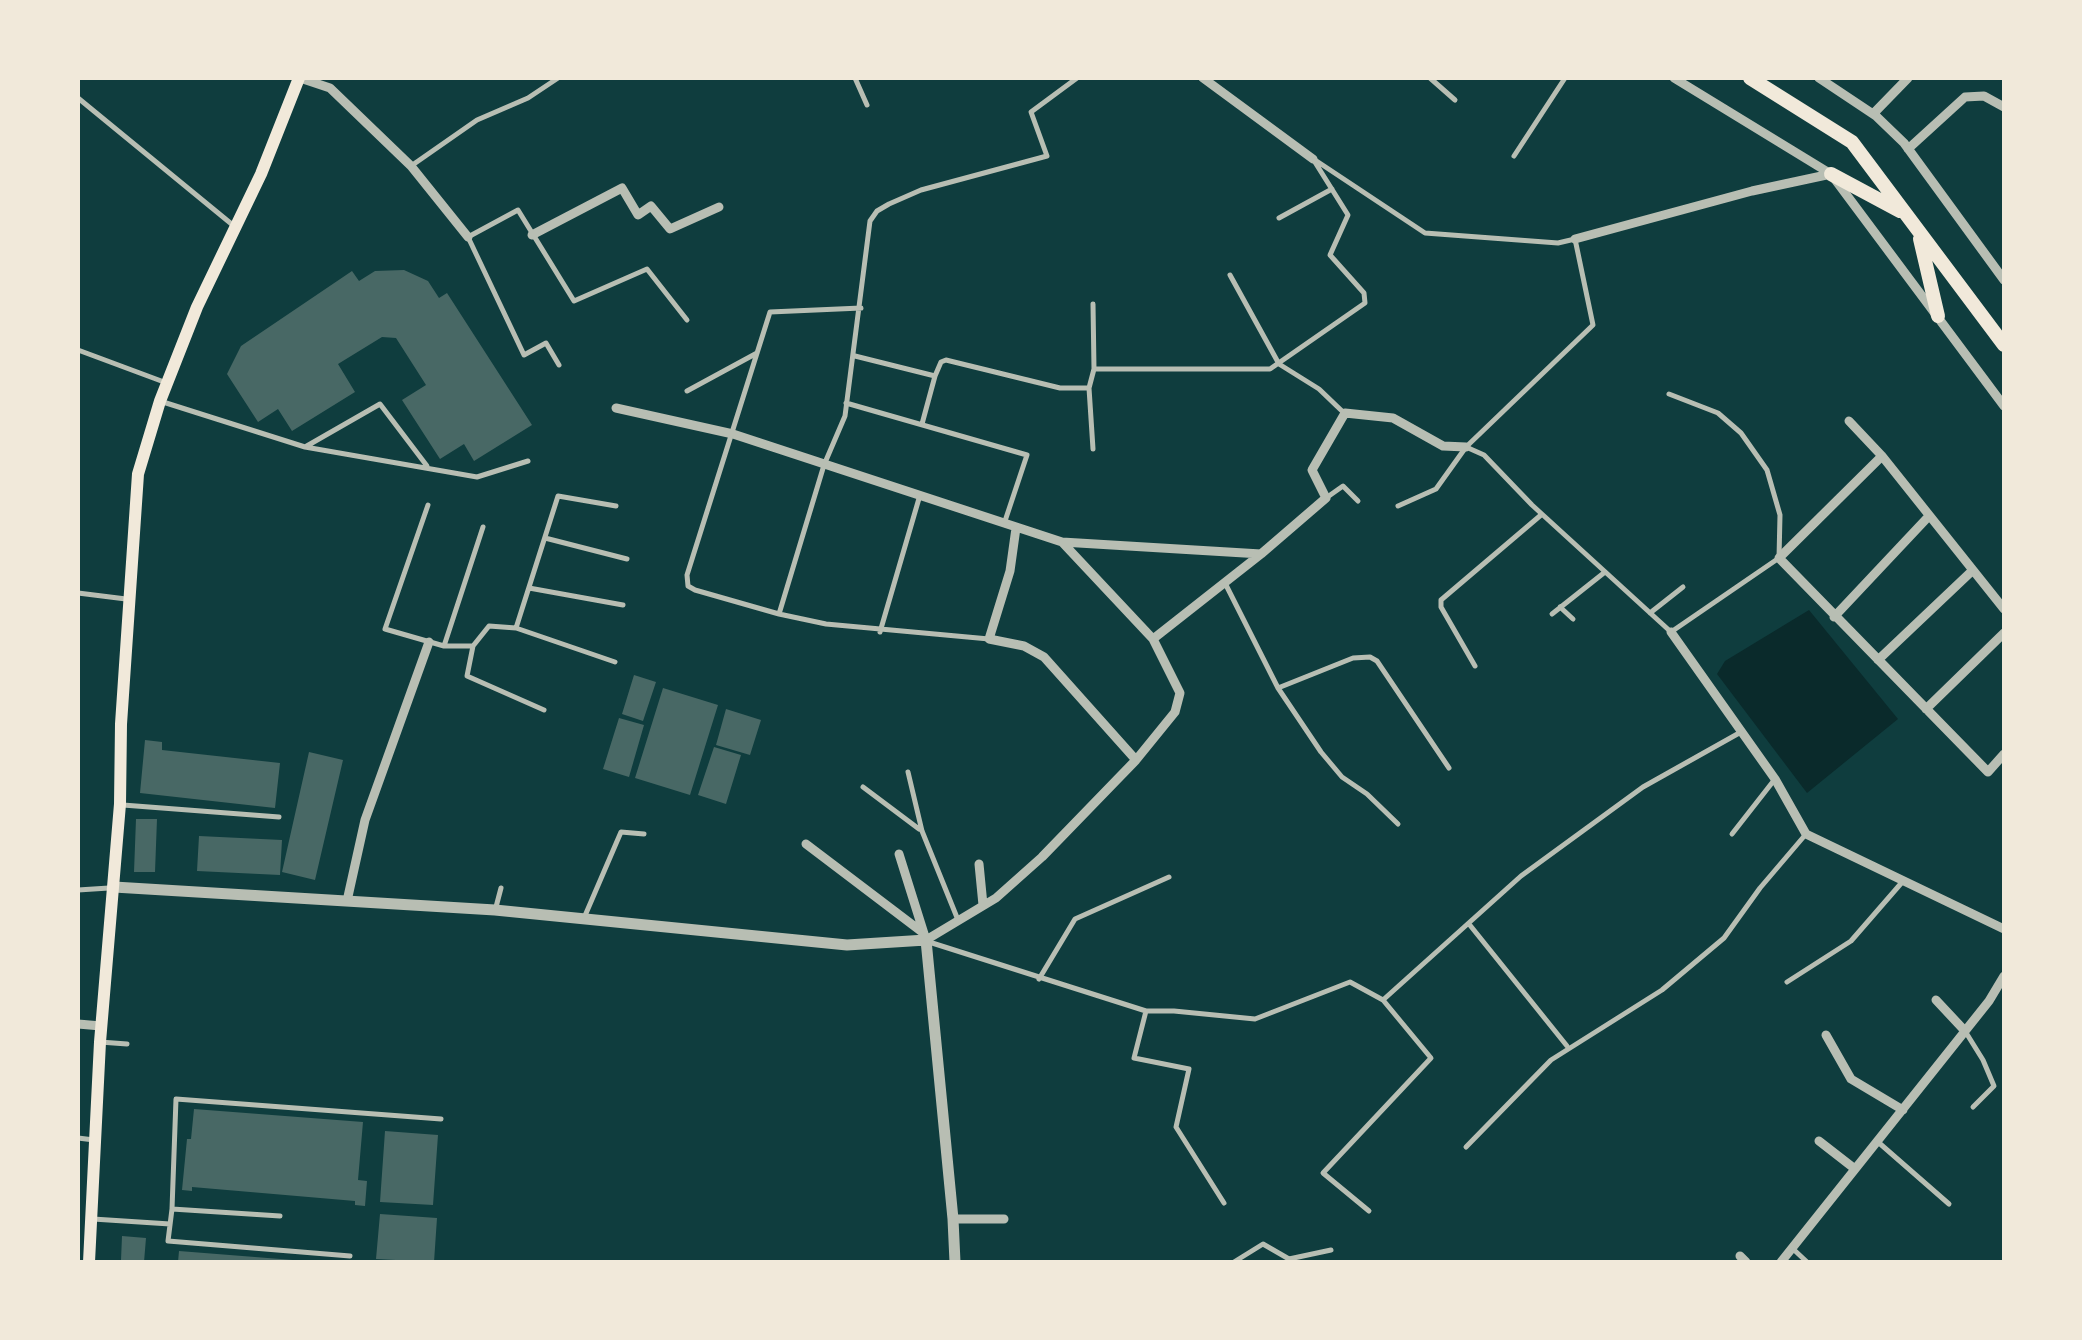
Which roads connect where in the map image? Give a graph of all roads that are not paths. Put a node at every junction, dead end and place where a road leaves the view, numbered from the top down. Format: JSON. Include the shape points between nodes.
{"nodes":[{"id":1,"x":300,"y":78,"type":"edge"},
{"id":2,"x":558,"y":78,"type":"edge"},
{"id":3,"x":855,"y":78,"type":"edge"},
{"id":4,"x":1077,"y":78,"type":"edge"},
{"id":5,"x":1203,"y":78,"type":"edge"},
{"id":6,"x":1430,"y":78,"type":"edge"},
{"id":7,"x":1565,"y":78,"type":"edge"},
{"id":8,"x":1674,"y":78,"type":"edge"},
{"id":9,"x":1750,"y":78,"type":"edge"},
{"id":10,"x":1819,"y":78,"type":"edge"},
{"id":11,"x":1908,"y":78,"type":"edge"},
{"id":12,"x":78,"y":98,"type":"edge"},
{"id":13,"x":1455,"y":100,"type":"dead end"},
{"id":14,"x":867,"y":105,"type":"dead end"},
{"id":15,"x":2004,"y":107,"type":"edge"},
{"id":16,"x":1873,"y":114,"type":"junction"},
{"id":17,"x":1908,"y":148,"type":"junction"},
{"id":18,"x":1514,"y":156,"type":"dead end"},
{"id":19,"x":1313,"y":159,"type":"junction"},
{"id":20,"x":411,"y":166,"type":"junction"},
{"id":21,"x":1830,"y":174,"type":"junction"},
{"id":22,"x":1332,"y":189,"type":"junction"},
{"id":23,"x":719,"y":207,"type":"dead end"},
{"id":24,"x":1905,"y":213,"type":"junction"},
{"id":25,"x":1279,"y":218,"type":"dead end"},
{"id":26,"x":234,"y":226,"type":"junction"},
{"id":27,"x":1918,"y":232,"type":"junction"},
{"id":28,"x":532,"y":235,"type":"junction"},
{"id":29,"x":468,"y":237,"type":"junction"},
{"id":30,"x":1576,"y":239,"type":"junction"},
{"id":31,"x":1230,"y":275,"type":"dead end"},
{"id":32,"x":2004,"y":280,"type":"edge"},
{"id":33,"x":1093,"y":304,"type":"dead end"},
{"id":34,"x":861,"y":308,"type":"junction"},
{"id":35,"x":1938,"y":316,"type":"junction"},
{"id":36,"x":687,"y":320,"type":"dead end"},
{"id":37,"x":2004,"y":345,"type":"edge"},
{"id":38,"x":78,"y":350,"type":"edge"},
{"id":39,"x":757,"y":353,"type":"junction"},
{"id":40,"x":855,"y":356,"type":"junction"},
{"id":41,"x":1278,"y":364,"type":"junction"},
{"id":42,"x":558,"y":365,"type":"dead end"},
{"id":43,"x":1094,"y":369,"type":"junction"},
{"id":44,"x":935,"y":376,"type":"junction"},
{"id":45,"x":167,"y":383,"type":"junction"},
{"id":46,"x":1088,"y":388,"type":"junction"},
{"id":47,"x":686,"y":391,"type":"dead end"},
{"id":48,"x":1669,"y":394,"type":"dead end"},
{"id":49,"x":160,"y":401,"type":"junction"},
{"id":50,"x":846,"y":403,"type":"junction"},
{"id":51,"x":2004,"y":406,"type":"edge"},
{"id":52,"x":616,"y":408,"type":"dead end"},
{"id":53,"x":1345,"y":413,"type":"junction"},
{"id":54,"x":1849,"y":421,"type":"dead end"},
{"id":55,"x":922,"y":424,"type":"junction"},
{"id":56,"x":733,"y":434,"type":"junction"},
{"id":57,"x":305,"y":447,"type":"junction"},
{"id":58,"x":1466,"y":447,"type":"junction"},
{"id":59,"x":1093,"y":450,"type":"dead end"},
{"id":60,"x":1882,"y":456,"type":"junction"},
{"id":61,"x":528,"y":461,"type":"dead end"},
{"id":62,"x":824,"y":465,"type":"junction"},
{"id":63,"x":428,"y":468,"type":"junction"},
{"id":64,"x":920,"y":495,"type":"junction"},
{"id":65,"x":1326,"y":498,"type":"junction"},
{"id":66,"x":1358,"y":501,"type":"dead end"},
{"id":67,"x":428,"y":505,"type":"dead end"},
{"id":68,"x":616,"y":506,"type":"dead end"},
{"id":69,"x":1398,"y":506,"type":"dead end"},
{"id":70,"x":1542,"y":514,"type":"junction"},
{"id":71,"x":1930,"y":516,"type":"junction"},
{"id":72,"x":1004,"y":524,"type":"junction"},
{"id":73,"x":483,"y":528,"type":"dead end"},
{"id":74,"x":1016,"y":528,"type":"junction"},
{"id":75,"x":545,"y":538,"type":"junction"},
{"id":76,"x":1062,"y":542,"type":"junction"},
{"id":77,"x":1262,"y":554,"type":"junction"},
{"id":78,"x":628,"y":558,"type":"dead end"},
{"id":79,"x":1779,"y":558,"type":"junction"},
{"id":80,"x":1973,"y":570,"type":"junction"},
{"id":81,"x":1605,"y":572,"type":"junction"},
{"id":82,"x":1225,"y":583,"type":"junction"},
{"id":83,"x":1682,"y":587,"type":"dead end"},
{"id":84,"x":529,"y":588,"type":"junction"},
{"id":85,"x":78,"y":593,"type":"edge"},
{"id":86,"x":129,"y":600,"type":"junction"},
{"id":87,"x":623,"y":605,"type":"dead end"},
{"id":88,"x":1560,"y":607,"type":"junction"},
{"id":89,"x":2004,"y":609,"type":"edge"},
{"id":90,"x":1650,"y":612,"type":"junction"},
{"id":91,"x":779,"y":614,"type":"junction"},
{"id":92,"x":1552,"y":614,"type":"dead end"},
{"id":93,"x":1834,"y":617,"type":"junction"},
{"id":94,"x":1573,"y":619,"type":"dead end"},
{"id":95,"x":516,"y":628,"type":"junction"},
{"id":96,"x":880,"y":632,"type":"junction"},
{"id":97,"x":1671,"y":632,"type":"junction"},
{"id":98,"x":2004,"y":633,"type":"edge"},
{"id":99,"x":988,"y":639,"type":"junction"},
{"id":100,"x":1152,"y":640,"type":"junction"},
{"id":101,"x":429,"y":642,"type":"junction"},
{"id":102,"x":444,"y":646,"type":"junction"},
{"id":103,"x":474,"y":646,"type":"junction"},
{"id":104,"x":1878,"y":660,"type":"junction"},
{"id":105,"x":614,"y":662,"type":"dead end"},
{"id":106,"x":1475,"y":666,"type":"dead end"},
{"id":107,"x":1278,"y":688,"type":"junction"},
{"id":108,"x":1926,"y":709,"type":"junction"},
{"id":109,"x":544,"y":710,"type":"dead end"},
{"id":110,"x":1741,"y":732,"type":"junction"},
{"id":111,"x":2004,"y":754,"type":"edge"},
{"id":112,"x":1136,"y":760,"type":"junction"},
{"id":113,"x":1449,"y":768,"type":"dead end"},
{"id":114,"x":908,"y":772,"type":"dead end"},
{"id":115,"x":1775,"y":779,"type":"junction"},
{"id":116,"x":863,"y":786,"type":"dead end"},
{"id":117,"x":120,"y":804,"type":"junction"},
{"id":118,"x":279,"y":817,"type":"dead end"},
{"id":119,"x":1398,"y":824,"type":"dead end"},
{"id":120,"x":922,"y":831,"type":"junction"},
{"id":121,"x":644,"y":834,"type":"dead end"},
{"id":122,"x":1732,"y":834,"type":"dead end"},
{"id":123,"x":1806,"y":834,"type":"junction"},
{"id":124,"x":806,"y":844,"type":"dead end"},
{"id":125,"x":899,"y":854,"type":"dead end"},
{"id":126,"x":979,"y":864,"type":"dead end"},
{"id":127,"x":1169,"y":877,"type":"dead end"},
{"id":128,"x":1904,"y":880,"type":"junction"},
{"id":129,"x":114,"y":887,"type":"junction"},
{"id":130,"x":502,"y":888,"type":"dead end"},
{"id":131,"x":78,"y":890,"type":"edge"},
{"id":132,"x":346,"y":902,"type":"junction"},
{"id":133,"x":983,"y":906,"type":"junction"},
{"id":134,"x":496,"y":910,"type":"junction"},
{"id":135,"x":584,"y":918,"type":"junction"},
{"id":136,"x":958,"y":921,"type":"junction"},
{"id":137,"x":1469,"y":924,"type":"junction"},
{"id":138,"x":2004,"y":929,"type":"edge"},
{"id":139,"x":925,"y":937,"type":"junction"},
{"id":140,"x":2004,"y":976,"type":"edge"},
{"id":141,"x":1039,"y":979,"type":"junction"},
{"id":142,"x":1787,"y":982,"type":"dead end"},
{"id":143,"x":2000,"y":994,"type":"edge"},
{"id":144,"x":1384,"y":1000,"type":"junction"},
{"id":145,"x":1936,"y":1000,"type":"dead end"},
{"id":146,"x":1146,"y":1012,"type":"junction"},
{"id":147,"x":78,"y":1024,"type":"edge"},
{"id":148,"x":101,"y":1026,"type":"junction"},
{"id":149,"x":1965,"y":1031,"type":"junction"},
{"id":150,"x":1826,"y":1035,"type":"dead end"},
{"id":151,"x":100,"y":1042,"type":"junction"},
{"id":152,"x":127,"y":1044,"type":"dead end"},
{"id":153,"x":1568,"y":1047,"type":"junction"},
{"id":154,"x":1973,"y":1107,"type":"dead end"},
{"id":155,"x":1902,"y":1110,"type":"junction"},
{"id":156,"x":440,"y":1119,"type":"dead end"},
{"id":157,"x":78,"y":1138,"type":"edge"},
{"id":158,"x":96,"y":1140,"type":"junction"},
{"id":159,"x":1819,"y":1141,"type":"dead end"},
{"id":160,"x":1878,"y":1142,"type":"junction"},
{"id":161,"x":1466,"y":1147,"type":"dead end"},
{"id":162,"x":1855,"y":1169,"type":"junction"},
{"id":163,"x":1224,"y":1203,"type":"dead end"},
{"id":164,"x":1948,"y":1204,"type":"dead end"},
{"id":165,"x":172,"y":1210,"type":"junction"},
{"id":166,"x":1369,"y":1211,"type":"dead end"},
{"id":167,"x":280,"y":1216,"type":"dead end"},
{"id":168,"x":92,"y":1219,"type":"junction"},
{"id":169,"x":953,"y":1219,"type":"junction"},
{"id":170,"x":1004,"y":1220,"type":"dead end"},
{"id":171,"x":170,"y":1224,"type":"junction"},
{"id":172,"x":1792,"y":1248,"type":"junction"},
{"id":173,"x":1331,"y":1250,"type":"dead end"},
{"id":174,"x":350,"y":1256,"type":"dead end"},
{"id":175,"x":89,"y":1262,"type":"edge"},
{"id":176,"x":955,"y":1262,"type":"edge"},
{"id":177,"x":1234,"y":1262,"type":"edge"},
{"id":178,"x":1781,"y":1262,"type":"edge"},
{"id":179,"x":1807,"y":1262,"type":"edge"}],
"edges":[{"from":1,"to":20,"type":"street","via":[[330,88]]},
{"from":1,"to":26,"type":"main road"},
{"from":2,"to":20,"type":"lane","via":[[477,120]]},
{"from":3,"to":14,"type":"lane"},
{"from":4,"to":34,"type":"lane","via":[[1031,112],[1048,156],[921,190],[877,211],[870,221]]},
{"from":5,"to":19,"type":"street"},
{"from":6,"to":13,"type":"lane"},
{"from":7,"to":18,"type":"lane"},
{"from":8,"to":21,"type":"street"},
{"from":9,"to":24,"type":"main road","via":[[1852,142]]},
{"from":10,"to":16,"type":"street"},
{"from":11,"to":16,"type":"street"},
{"from":12,"to":26,"type":"lane"},
{"from":15,"to":17,"type":"street","via":[[1984,96],[1965,97]]},
{"from":16,"to":17,"type":"street"},
{"from":17,"to":32,"type":"street"},
{"from":19,"to":22,"type":"lane"},
{"from":19,"to":30,"type":"lane","via":[[1425,233]]},
{"from":20,"to":29,"type":"street"},
{"from":21,"to":24,"type":"main road"},
{"from":21,"to":30,"type":"street"},
{"from":21,"to":35,"type":"street"},
{"from":22,"to":25,"type":"lane"},
{"from":22,"to":41,"type":"lane","via":[[1348,214],[1330,255],[1364,293],[1365,303]]},
{"from":23,"to":28,"type":"street","via":[[670,229],[651,206],[638,216],[622,188]]},
{"from":24,"to":27,"type":"main road"},
{"from":26,"to":45,"type":"main road"},
{"from":27,"to":35,"type":"main road"},
{"from":27,"to":37,"type":"main road"},
{"from":28,"to":29,"type":"lane","via":[[518,210]]},
{"from":28,"to":36,"type":"lane","via":[[574,301],[647,269]]},
{"from":29,"to":42,"type":"lane","via":[[524,355],[546,343]]},
{"from":30,"to":58,"type":"lane","via":[[1593,325]]},
{"from":31,"to":41,"type":"lane"},
{"from":33,"to":43,"type":"lane"},
{"from":34,"to":39,"type":"lane","via":[[775,309]]},
{"from":34,"to":40,"type":"lane"},
{"from":35,"to":51,"type":"street"},
{"from":38,"to":45,"type":"lane"},
{"from":39,"to":47,"type":"lane"},
{"from":39,"to":56,"type":"lane"},
{"from":40,"to":44,"type":"lane"},
{"from":40,"to":50,"type":"lane"},
{"from":41,"to":43,"type":"lane"},
{"from":41,"to":53,"type":"lane"},
{"from":43,"to":46,"type":"lane"},
{"from":44,"to":46,"type":"lane","via":[[946,360],[1060,388]]},
{"from":44,"to":55,"type":"lane"},
{"from":45,"to":49,"type":"main road"},
{"from":46,"to":59,"type":"lane"},
{"from":48,"to":79,"type":"lane","via":[[1718,413],[1767,470],[1780,515]]},
{"from":49,"to":57,"type":"lane"},
{"from":49,"to":86,"type":"main road","via":[[138,474]]},
{"from":50,"to":55,"type":"lane"},
{"from":50,"to":62,"type":"lane"},
{"from":52,"to":56,"type":"street"},
{"from":53,"to":58,"type":"street","via":[[1393,418],[1443,446]]},
{"from":53,"to":65,"type":"street","via":[[1312,470]]},
{"from":54,"to":60,"type":"street"},
{"from":55,"to":72,"type":"lane","via":[[1027,455]]},
{"from":56,"to":62,"type":"street"},
{"from":56,"to":91,"type":"lane","via":[[688,586]]},
{"from":57,"to":63,"type":"lane"},
{"from":57,"to":63,"type":"lane","via":[[380,404]]},
{"from":58,"to":69,"type":"lane","via":[[1436,490]]},
{"from":58,"to":70,"type":"lane","via":[[1484,455]]},
{"from":60,"to":71,"type":"street"},
{"from":60,"to":79,"type":"street"},
{"from":61,"to":63,"type":"lane","via":[[477,477]]},
{"from":62,"to":64,"type":"street"},
{"from":62,"to":91,"type":"lane"},
{"from":64,"to":72,"type":"street"},
{"from":64,"to":96,"type":"lane"},
{"from":65,"to":66,"type":"lane","via":[[1343,486]]},
{"from":65,"to":77,"type":"street"},
{"from":67,"to":101,"type":"lane","via":[[385,629]]},
{"from":68,"to":75,"type":"lane","via":[[558,496]]},
{"from":70,"to":81,"type":"lane"},
{"from":70,"to":106,"type":"lane","via":[[1441,600]]},
{"from":71,"to":80,"type":"street"},
{"from":71,"to":93,"type":"street"},
{"from":72,"to":74,"type":"street"},
{"from":73,"to":102,"type":"lane"},
{"from":74,"to":76,"type":"street"},
{"from":74,"to":99,"type":"street"},
{"from":75,"to":78,"type":"lane"},
{"from":75,"to":84,"type":"lane"},
{"from":76,"to":77,"type":"street"},
{"from":76,"to":100,"type":"street"},
{"from":77,"to":82,"type":"street"},
{"from":79,"to":93,"type":"street"},
{"from":79,"to":97,"type":"lane"},
{"from":80,"to":89,"type":"street"},
{"from":80,"to":104,"type":"street"},
{"from":81,"to":88,"type":"lane"},
{"from":81,"to":90,"type":"lane"},
{"from":82,"to":100,"type":"street"},
{"from":82,"to":107,"type":"lane"},
{"from":83,"to":90,"type":"lane"},
{"from":84,"to":87,"type":"lane"},
{"from":84,"to":95,"type":"lane"},
{"from":85,"to":86,"type":"lane"},
{"from":86,"to":117,"type":"main road"},
{"from":88,"to":92,"type":"lane"},
{"from":88,"to":94,"type":"lane"},
{"from":90,"to":97,"type":"lane"},
{"from":91,"to":96,"type":"lane"},
{"from":93,"to":104,"type":"street"},
{"from":95,"to":103,"type":"lane","via":[[489,626]]},
{"from":95,"to":105,"type":"lane"},
{"from":96,"to":99,"type":"lane"},
{"from":97,"to":110,"type":"street"},
{"from":98,"to":108,"type":"street"},
{"from":99,"to":112,"type":"street","via":[[1044,656]]},
{"from":100,"to":112,"type":"street","via":[[1180,704]]},
{"from":101,"to":102,"type":"lane"},
{"from":101,"to":132,"type":"street","via":[[364,820]]},
{"from":102,"to":103,"type":"lane"},
{"from":103,"to":109,"type":"lane","via":[[467,676]]},
{"from":104,"to":108,"type":"street"},
{"from":107,"to":113,"type":"lane","via":[[1370,657]]},
{"from":107,"to":119,"type":"lane","via":[[1342,777]]},
{"from":108,"to":111,"type":"street","via":[[1988,772]]},
{"from":110,"to":115,"type":"street"},
{"from":110,"to":137,"type":"lane","via":[[1642,787],[1520,876]]},
{"from":112,"to":133,"type":"street","via":[[1042,857]]},
{"from":114,"to":120,"type":"lane"},
{"from":115,"to":122,"type":"lane"},
{"from":115,"to":123,"type":"street"},
{"from":116,"to":120,"type":"lane"},
{"from":117,"to":118,"type":"lane"},
{"from":117,"to":129,"type":"main road"},
{"from":120,"to":136,"type":"lane"},
{"from":121,"to":135,"type":"lane","via":[[621,832]]},
{"from":123,"to":128,"type":"street"},
{"from":123,"to":153,"type":"lane","via":[[1724,938],[1662,990]]},
{"from":124,"to":139,"type":"street"},
{"from":125,"to":139,"type":"street"},
{"from":126,"to":133,"type":"street"},
{"from":127,"to":141,"type":"lane","via":[[1074,918]]},
{"from":128,"to":138,"type":"street"},
{"from":128,"to":142,"type":"lane","via":[[1851,941]]},
{"from":129,"to":131,"type":"lane"},
{"from":129,"to":132,"type":"street"},
{"from":129,"to":148,"type":"main road"},
{"from":130,"to":134,"type":"lane"},
{"from":132,"to":134,"type":"street"},
{"from":133,"to":136,"type":"street"},
{"from":134,"to":135,"type":"street"},
{"from":135,"to":139,"type":"street","via":[[848,945]]},
{"from":136,"to":139,"type":"street"},
{"from":137,"to":144,"type":"lane"},
{"from":137,"to":153,"type":"lane"},
{"from":139,"to":141,"type":"lane"},
{"from":139,"to":169,"type":"street"},
{"from":140,"to":143,"type":"street"},
{"from":141,"to":146,"type":"lane"},
{"from":143,"to":149,"type":"street"},
{"from":144,"to":146,"type":"lane","via":[[1350,982],[1256,1019]]},
{"from":144,"to":166,"type":"lane","via":[[1431,1058],[1324,1173]]},
{"from":145,"to":149,"type":"street"},
{"from":146,"to":163,"type":"lane","via":[[1134,1058],[1189,1069],[1176,1127]]},
{"from":147,"to":148,"type":"street"},
{"from":148,"to":151,"type":"main road"},
{"from":149,"to":154,"type":"lane","via":[[1994,1086]]},
{"from":149,"to":155,"type":"street"},
{"from":150,"to":155,"type":"street","via":[[1851,1079]]},
{"from":151,"to":152,"type":"lane"},
{"from":151,"to":158,"type":"main road"},
{"from":153,"to":161,"type":"lane"},
{"from":155,"to":160,"type":"street"},
{"from":156,"to":165,"type":"lane","via":[[176,1098]]},
{"from":157,"to":158,"type":"lane"},
{"from":158,"to":168,"type":"main road"},
{"from":159,"to":162,"type":"street"},
{"from":160,"to":162,"type":"street"},
{"from":160,"to":164,"type":"lane"},
{"from":162,"to":172,"type":"street"},
{"from":165,"to":167,"type":"lane"},
{"from":165,"to":171,"type":"lane"},
{"from":168,"to":171,"type":"lane"},
{"from":168,"to":175,"type":"main road"},
{"from":169,"to":170,"type":"street"},
{"from":169,"to":176,"type":"street"},
{"from":171,"to":174,"type":"lane","via":[[168,1241]]},
{"from":172,"to":178,"type":"street"},
{"from":172,"to":179,"type":"lane"},
{"from":173,"to":177,"type":"lane","via":[[1289,1259],[1264,1244]]}]}
